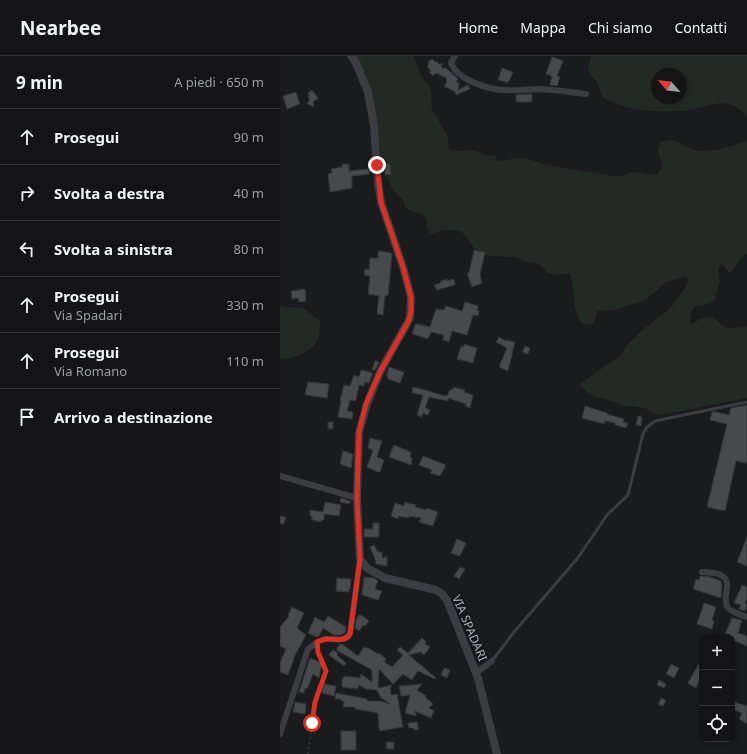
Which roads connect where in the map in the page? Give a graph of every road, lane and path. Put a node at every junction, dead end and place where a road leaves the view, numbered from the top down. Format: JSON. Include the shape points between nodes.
{"nodes":[{"id":1,"x":351,"y":56,"type":"edge"},
{"id":2,"x":455,"y":56,"type":"edge"},
{"id":3,"x":586,"y":94,"type":"dead end"},
{"id":4,"x":747,"y":402,"type":"edge"},
{"id":5,"x":280,"y":476,"type":"edge"},
{"id":6,"x":357,"y":498,"type":"junction"},
{"id":7,"x":360,"y":559,"type":"junction"},
{"id":8,"x":702,"y":572,"type":"dead end"},
{"id":9,"x":747,"y":617,"type":"edge"},
{"id":10,"x":317,"y":642,"type":"junction"},
{"id":11,"x":492,"y":661,"type":"joint"},
{"id":12,"x":476,"y":673,"type":"junction"},
{"id":13,"x":280,"y":734,"type":"edge"},
{"id":14,"x":308,"y":754,"type":"edge"},
{"id":15,"x":497,"y":754,"type":"edge"}],
"edges":[{"from":1,"to":6,"type":"street","via":[[368,92],[381,202],[411,297],[410,318],[380,372],[363,415],[359,432]]},
{"from":2,"to":3,"type":"street","via":[[451,63],[453,68],[471,82],[507,91],[539,89]]},
{"from":4,"to":11,"type":"lane","via":[[655,421],[647,427],[628,495],[607,515],[577,559]]},
{"from":5,"to":6,"type":"street"},
{"from":6,"to":7,"type":"street"},
{"from":7,"to":10,"type":"street","via":[[348,638]]},
{"from":7,"to":12,"type":"street","name":"VIA SPADARI","via":[[367,568],[385,578],[436,590],[442,594],[447,600]]},
{"from":8,"to":9,"type":"street","via":[[724,576],[727,585],[726,605]]},
{"from":10,"to":13,"type":"street","via":[[308,649],[305,656]]},
{"from":10,"to":14,"type":"path","via":[[318,652],[326,671],[315,702]]},
{"from":11,"to":12,"type":"street"},
{"from":12,"to":15,"type":"street","name":"VIA SPADARI"}]}
